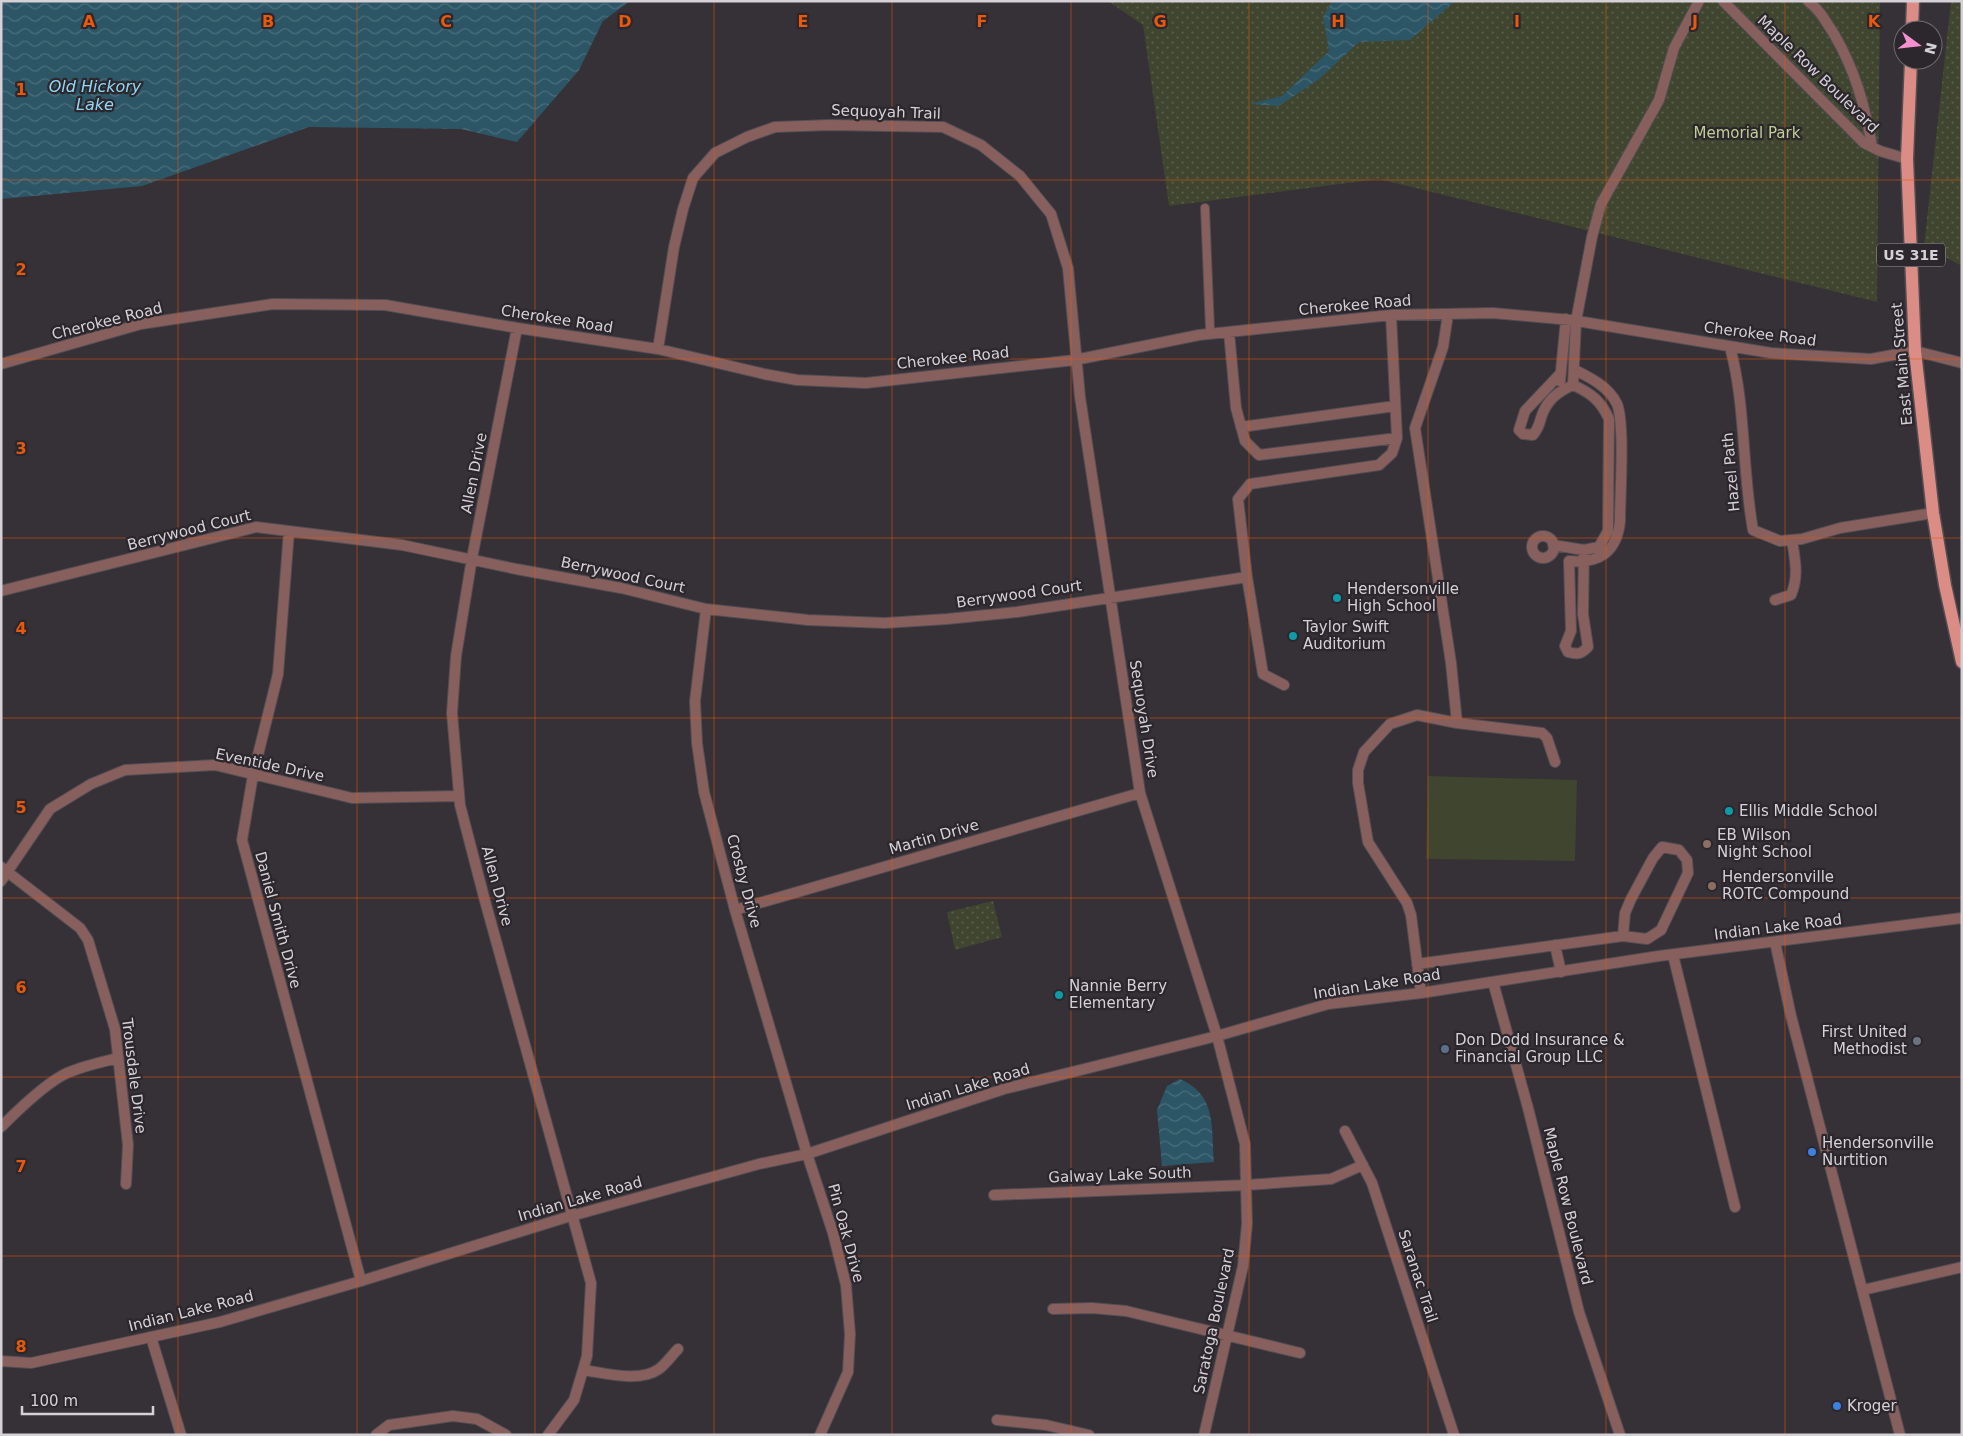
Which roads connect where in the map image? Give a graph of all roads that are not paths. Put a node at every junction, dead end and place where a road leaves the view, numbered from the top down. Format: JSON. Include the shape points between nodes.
{"nodes":[{"id":1,"x":1698,"y":1,"type":"edge"},
{"id":2,"x":1723,"y":1,"type":"edge"},
{"id":3,"x":1808,"y":1,"type":"edge"},
{"id":4,"x":1913,"y":1,"type":"edge"},
{"id":5,"x":1912,"y":20,"type":"edge"},
{"id":6,"x":1911,"y":70,"type":"edge"},
{"id":7,"x":1872,"y":146,"type":"junction"},
{"id":8,"x":1907,"y":159,"type":"junction"},
{"id":9,"x":1205,"y":208,"type":"dead end"},
{"id":10,"x":1448,"y":314,"type":"junction"},
{"id":11,"x":1390,"y":315,"type":"junction"},
{"id":12,"x":1571,"y":320,"type":"junction"},
{"id":13,"x":517,"y":328,"type":"junction"},
{"id":14,"x":1210,"y":328,"type":"dead end"},
{"id":15,"x":1230,"y":332,"type":"junction"},
{"id":16,"x":1730,"y":347,"type":"junction"},
{"id":17,"x":658,"y":349,"type":"junction"},
{"id":18,"x":1915,"y":351,"type":"junction"},
{"id":19,"x":1075,"y":360,"type":"junction"},
{"id":20,"x":1962,"y":363,"type":"edge"},
{"id":21,"x":1,"y":364,"type":"edge"},
{"id":22,"x":1575,"y":370,"type":"junction"},
{"id":23,"x":1560,"y":374,"type":"junction"},
{"id":24,"x":1573,"y":385,"type":"junction"},
{"id":25,"x":1561,"y":390,"type":"junction"},
{"id":26,"x":1080,"y":397,"type":"joint"},
{"id":27,"x":1395,"y":406,"type":"junction"},
{"id":28,"x":1618,"y":408,"type":"junction"},
{"id":29,"x":1607,"y":414,"type":"junction"},
{"id":30,"x":1241,"y":427,"type":"junction"},
{"id":31,"x":1397,"y":438,"type":"junction"},
{"id":32,"x":1621,"y":448,"type":"junction"},
{"id":33,"x":1609,"y":450,"type":"junction"},
{"id":34,"x":1620,"y":500,"type":"junction"},
{"id":35,"x":1609,"y":501,"type":"junction"},
{"id":36,"x":1933,"y":513,"type":"junction"},
{"id":37,"x":289,"y":531,"type":"junction"},
{"id":38,"x":1792,"y":540,"type":"junction"},
{"id":39,"x":1570,"y":548,"type":"junction"},
{"id":40,"x":1584,"y":550,"type":"junction"},
{"id":41,"x":472,"y":558,"type":"junction"},
{"id":42,"x":1569,"y":561,"type":"junction"},
{"id":43,"x":1583,"y":562,"type":"junction"},
{"id":44,"x":1247,"y":577,"type":"junction"},
{"id":45,"x":1,"y":591,"type":"edge"},
{"id":46,"x":1111,"y":597,"type":"junction"},
{"id":47,"x":1775,"y":600,"type":"dead end"},
{"id":48,"x":706,"y":609,"type":"junction"},
{"id":49,"x":1962,"y":662,"type":"edge"},
{"id":50,"x":1284,"y":685,"type":"dead end"},
{"id":51,"x":1457,"y":723,"type":"junction"},
{"id":52,"x":1555,"y":762,"type":"dead end"},
{"id":53,"x":253,"y":775,"type":"junction"},
{"id":54,"x":1140,"y":793,"type":"junction"},
{"id":55,"x":460,"y":796,"type":"junction"},
{"id":56,"x":5,"y":869,"type":"edge"},
{"id":57,"x":1,"y":882,"type":"edge"},
{"id":58,"x":735,"y":910,"type":"junction"},
{"id":59,"x":1962,"y":918,"type":"edge"},
{"id":60,"x":1623,"y":936,"type":"junction"},
{"id":61,"x":1775,"y":942,"type":"junction"},
{"id":62,"x":1555,"y":945,"type":"junction"},
{"id":63,"x":1673,"y":955,"type":"junction"},
{"id":64,"x":1417,"y":964,"type":"junction"},
{"id":65,"x":1561,"y":972,"type":"junction"},
{"id":66,"x":1493,"y":982,"type":"junction"},
{"id":67,"x":1421,"y":993,"type":"junction"},
{"id":68,"x":1217,"y":1036,"type":"junction"},
{"id":69,"x":118,"y":1058,"type":"junction"},
{"id":70,"x":1,"y":1127,"type":"edge"},
{"id":71,"x":1345,"y":1131,"type":"dead end"},
{"id":72,"x":807,"y":1154,"type":"junction"},
{"id":73,"x":1363,"y":1165,"type":"junction"},
{"id":74,"x":126,"y":1184,"type":"dead end"},
{"id":75,"x":1247,"y":1186,"type":"junction"},
{"id":76,"x":994,"y":1195,"type":"dead end"},
{"id":77,"x":1735,"y":1207,"type":"dead end"},
{"id":78,"x":572,"y":1216,"type":"junction"},
{"id":79,"x":1962,"y":1266,"type":"edge"},
{"id":80,"x":361,"y":1282,"type":"junction"},
{"id":81,"x":1863,"y":1290,"type":"junction"},
{"id":82,"x":1053,"y":1308,"type":"dead end"},
{"id":83,"x":1228,"y":1335,"type":"junction"},
{"id":84,"x":151,"y":1337,"type":"junction"},
{"id":85,"x":678,"y":1349,"type":"dead end"},
{"id":86,"x":1300,"y":1353,"type":"dead end"},
{"id":87,"x":1,"y":1361,"type":"edge"},
{"id":88,"x":583,"y":1370,"type":"junction"},
{"id":89,"x":997,"y":1420,"type":"dead end"},
{"id":90,"x":181,"y":1435,"type":"edge"},
{"id":91,"x":376,"y":1435,"type":"edge"},
{"id":92,"x":506,"y":1435,"type":"edge"},
{"id":93,"x":548,"y":1435,"type":"edge"},
{"id":94,"x":820,"y":1435,"type":"edge"},
{"id":95,"x":1089,"y":1435,"type":"edge"},
{"id":96,"x":1204,"y":1435,"type":"edge"},
{"id":97,"x":1454,"y":1435,"type":"edge"},
{"id":98,"x":1620,"y":1435,"type":"edge"},
{"id":99,"x":1900,"y":1435,"type":"edge"}],
"edges":[{"from":1,"to":12,"type":"street","via":[[1674,48],[1659,100],[1602,204]]},
{"from":2,"to":7,"type":"street","name":"Maple Row Boulevard","via":[[1826,107],[1864,143]]},
{"from":3,"to":7,"type":"street","name":"Maple Row Boulevard","via":[[1818,9],[1849,60],[1862,97]]},
{"from":4,"to":5,"type":"main road"},
{"from":6,"to":8,"type":"main road","name":"East Main Street","number":"US 31E"},
{"from":7,"to":8,"type":"street","name":"Maple Row Boulevard"},
{"from":8,"to":18,"type":"main road","name":"East Main Street","number":"US 31E"},
{"from":9,"to":14,"type":"street"},
{"from":10,"to":11,"type":"street","name":"Cherokee Road"},
{"from":10,"to":12,"type":"street","name":"Cherokee Road","via":[[1493,312]]},
{"from":10,"to":51,"type":"street","via":[[1443,346],[1415,428],[1451,663]]},
{"from":11,"to":15,"type":"street","name":"Cherokee Road"},
{"from":11,"to":27,"type":"street"},
{"from":12,"to":16,"type":"street","name":"Cherokee Road"},
{"from":12,"to":22,"type":"street"},
{"from":12,"to":23,"type":"street"},
{"from":13,"to":17,"type":"street","name":"Cherokee Road"},
{"from":13,"to":21,"type":"street","name":"Cherokee Road","via":[[385,305],[273,304],[141,324]]},
{"from":13,"to":41,"type":"street","name":"Allen Drive"},
{"from":15,"to":19,"type":"street","name":"Cherokee Road","via":[[1199,335]]},
{"from":15,"to":30,"type":"street","via":[[1236,408]]},
{"from":16,"to":18,"type":"street","name":"Cherokee Road","via":[[1771,354],[1871,359]]},
{"from":16,"to":38,"type":"street","name":"Hazel Path","via":[[1738,375],[1752,530],[1780,541]]},
{"from":17,"to":19,"type":"street","name":"Cherokee Road","via":[[764,374],[831,383],[866,383]]},
{"from":17,"to":19,"type":"street","name":"Sequoyah Trail","via":[[683,209],[693,178],[715,153],[775,127],[943,126],[981,146],[1020,176],[1051,214],[1068,268]]},
{"from":18,"to":20,"type":"street"},
{"from":18,"to":36,"type":"main road","name":"East Main Street","number":"US 31E"},
{"from":19,"to":26,"type":"street","name":"Sequoyah Trail"},
{"from":22,"to":24,"type":"street"},
{"from":22,"to":28,"type":"street","via":[[1600,384],[1611,394]]},
{"from":23,"to":25,"type":"street"},
{"from":23,"to":25,"type":"street","via":[[1525,411],[1519,430],[1523,434],[1533,435],[1538,430],[1546,406]]},
{"from":24,"to":25,"type":"street"},
{"from":24,"to":29,"type":"street","via":[[1603,404]]},
{"from":26,"to":46,"type":"street","name":"Sequoyah Drive"},
{"from":27,"to":30,"type":"street"},
{"from":27,"to":31,"type":"street"},
{"from":28,"to":29,"type":"street"},
{"from":28,"to":32,"type":"street"},
{"from":29,"to":33,"type":"street"},
{"from":30,"to":31,"type":"street","via":[[1245,440],[1260,455]]},
{"from":31,"to":44,"type":"street","via":[[1392,453],[1379,465],[1250,484],[1238,500]]},
{"from":32,"to":33,"type":"street"},
{"from":32,"to":34,"type":"street"},
{"from":33,"to":35,"type":"street"},
{"from":34,"to":35,"type":"street"},
{"from":34,"to":43,"type":"street","via":[[1619,531],[1611,549],[1597,559]]},
{"from":35,"to":40,"type":"street","via":[[1608,531],[1599,546]]},
{"from":36,"to":38,"type":"street","name":"Hazel Path","via":[[1840,528]]},
{"from":36,"to":49,"type":"main road","name":"East Main Street","number":"US 31E","via":[[1944,585]]},
{"from":37,"to":41,"type":"street","name":"Berrywood Court","via":[[402,545]]},
{"from":37,"to":45,"type":"street","name":"Berrywood Court","via":[[256,527]]},
{"from":37,"to":53,"type":"street","name":"Daniel Smith Drive","via":[[278,674]]},
{"from":38,"to":47,"type":"street","via":[[1798,573],[1795,585],[1791,595]]},
{"from":39,"to":40,"type":"street"},
{"from":39,"to":42,"type":"street"},
{"from":39,"to":42,"type":"street","via":[[1551,551]]},
{"from":40,"to":43,"type":"street"},
{"from":41,"to":48,"type":"street","name":"Berrywood Court"},
{"from":41,"to":55,"type":"street","name":"Allen Drive","via":[[456,656],[452,714]]},
{"from":42,"to":43,"type":"street"},
{"from":42,"to":43,"type":"street","via":[[1571,631],[1565,646],[1568,652],[1576,655],[1588,647],[1584,629]]},
{"from":44,"to":46,"type":"street","name":"Berrywood Court"},
{"from":44,"to":50,"type":"street","via":[[1263,674]]},
{"from":46,"to":48,"type":"street","name":"Berrywood Court","via":[[1016,612],[884,623],[808,620]]},
{"from":46,"to":54,"type":"street","name":"Sequoyah Drive"},
{"from":48,"to":58,"type":"street","name":"Crosby Drive","via":[[695,701],[697,743],[704,792]]},
{"from":51,"to":52,"type":"street","via":[[1542,732]]},
{"from":51,"to":64,"type":"street","via":[[1418,715],[1390,724],[1364,752],[1358,770],[1368,842],[1407,903]]},
{"from":53,"to":55,"type":"street","name":"Eventide Drive","via":[[352,798]]},
{"from":53,"to":56,"type":"street","name":"Eventide Drive","via":[[215,765],[125,770],[91,784],[50,810]]},
{"from":53,"to":80,"type":"street","name":"Daniel Smith Drive","via":[[242,840],[247,864]]},
{"from":54,"to":58,"type":"street","name":"Martin Drive"},
{"from":54,"to":68,"type":"street","name":"Sequoyah Drive"},
{"from":55,"to":78,"type":"street","name":"Allen Drive","via":[[485,901]]},
{"from":56,"to":57,"type":"street","name":"Eventide Drive"},
{"from":56,"to":69,"type":"street","name":"Trousdale Drive","via":[[80,928],[88,940],[115,1029]]},
{"from":58,"to":72,"type":"street","name":"Crosby Drive"},
{"from":59,"to":61,"type":"street","name":"Indian Lake Road"},
{"from":60,"to":60,"type":"street","via":[[1646,940],[1661,930],[1688,873],[1687,860],[1680,850],[1662,847],[1653,858],[1625,913]]},
{"from":60,"to":62,"type":"street"},
{"from":61,"to":63,"type":"street","name":"Indian Lake Road"},
{"from":61,"to":81,"type":"street","via":[[1791,1016]]},
{"from":62,"to":64,"type":"street"},
{"from":62,"to":65,"type":"street"},
{"from":63,"to":65,"type":"street","name":"Indian Lake Road"},
{"from":63,"to":77,"type":"street"},
{"from":64,"to":67,"type":"street"},
{"from":65,"to":66,"type":"street","name":"Indian Lake Road"},
{"from":66,"to":67,"type":"street","name":"Indian Lake Road"},
{"from":66,"to":98,"type":"street","name":"Maple Row Boulevard","via":[[1579,1312]]},
{"from":67,"to":68,"type":"street","name":"Indian Lake Road","via":[[1328,1004]]},
{"from":68,"to":72,"type":"street","name":"Indian Lake Road","via":[[1004,1089]]},
{"from":68,"to":75,"type":"street","name":"Saratoga Boulevard","via":[[1245,1144]]},
{"from":69,"to":70,"type":"street","via":[[65,1074]]},
{"from":69,"to":74,"type":"street","name":"Trousdale Drive","via":[[128,1144]]},
{"from":71,"to":73,"type":"street","name":"Saranac Trail"},
{"from":72,"to":78,"type":"street","name":"Indian Lake Road","via":[[759,1164]]},
{"from":72,"to":94,"type":"street","name":"Pin Oak Drive","via":[[846,1285],[850,1334],[848,1372]]},
{"from":73,"to":75,"type":"street","name":"Galway Lake South","via":[[1331,1179]]},
{"from":73,"to":97,"type":"street","name":"Saranac Trail","via":[[1372,1183]]},
{"from":75,"to":76,"type":"street","name":"Galway Lake South"},
{"from":75,"to":83,"type":"street","name":"Saratoga Boulevard","via":[[1244,1266]]},
{"from":78,"to":80,"type":"street","name":"Indian Lake Road"},
{"from":78,"to":88,"type":"street","name":"Allen Drive","via":[[591,1283],[587,1356]]},
{"from":79,"to":81,"type":"street"},
{"from":80,"to":84,"type":"street","name":"Indian Lake Road","via":[[220,1322]]},
{"from":81,"to":99,"type":"street"},
{"from":82,"to":83,"type":"street","via":[[1126,1311]]},
{"from":83,"to":86,"type":"street"},
{"from":83,"to":96,"type":"street","name":"Saratoga Boulevard"},
{"from":84,"to":87,"type":"street","name":"Indian Lake Road","via":[[31,1363]]},
{"from":84,"to":90,"type":"street"},
{"from":85,"to":88,"type":"street","via":[[659,1369],[644,1375]]},
{"from":88,"to":93,"type":"street","name":"Allen Drive","via":[[574,1400]]},
{"from":89,"to":95,"type":"street","via":[[1046,1425]]},
{"from":91,"to":92,"type":"street","via":[[389,1426],[453,1416],[477,1419]]}]}
